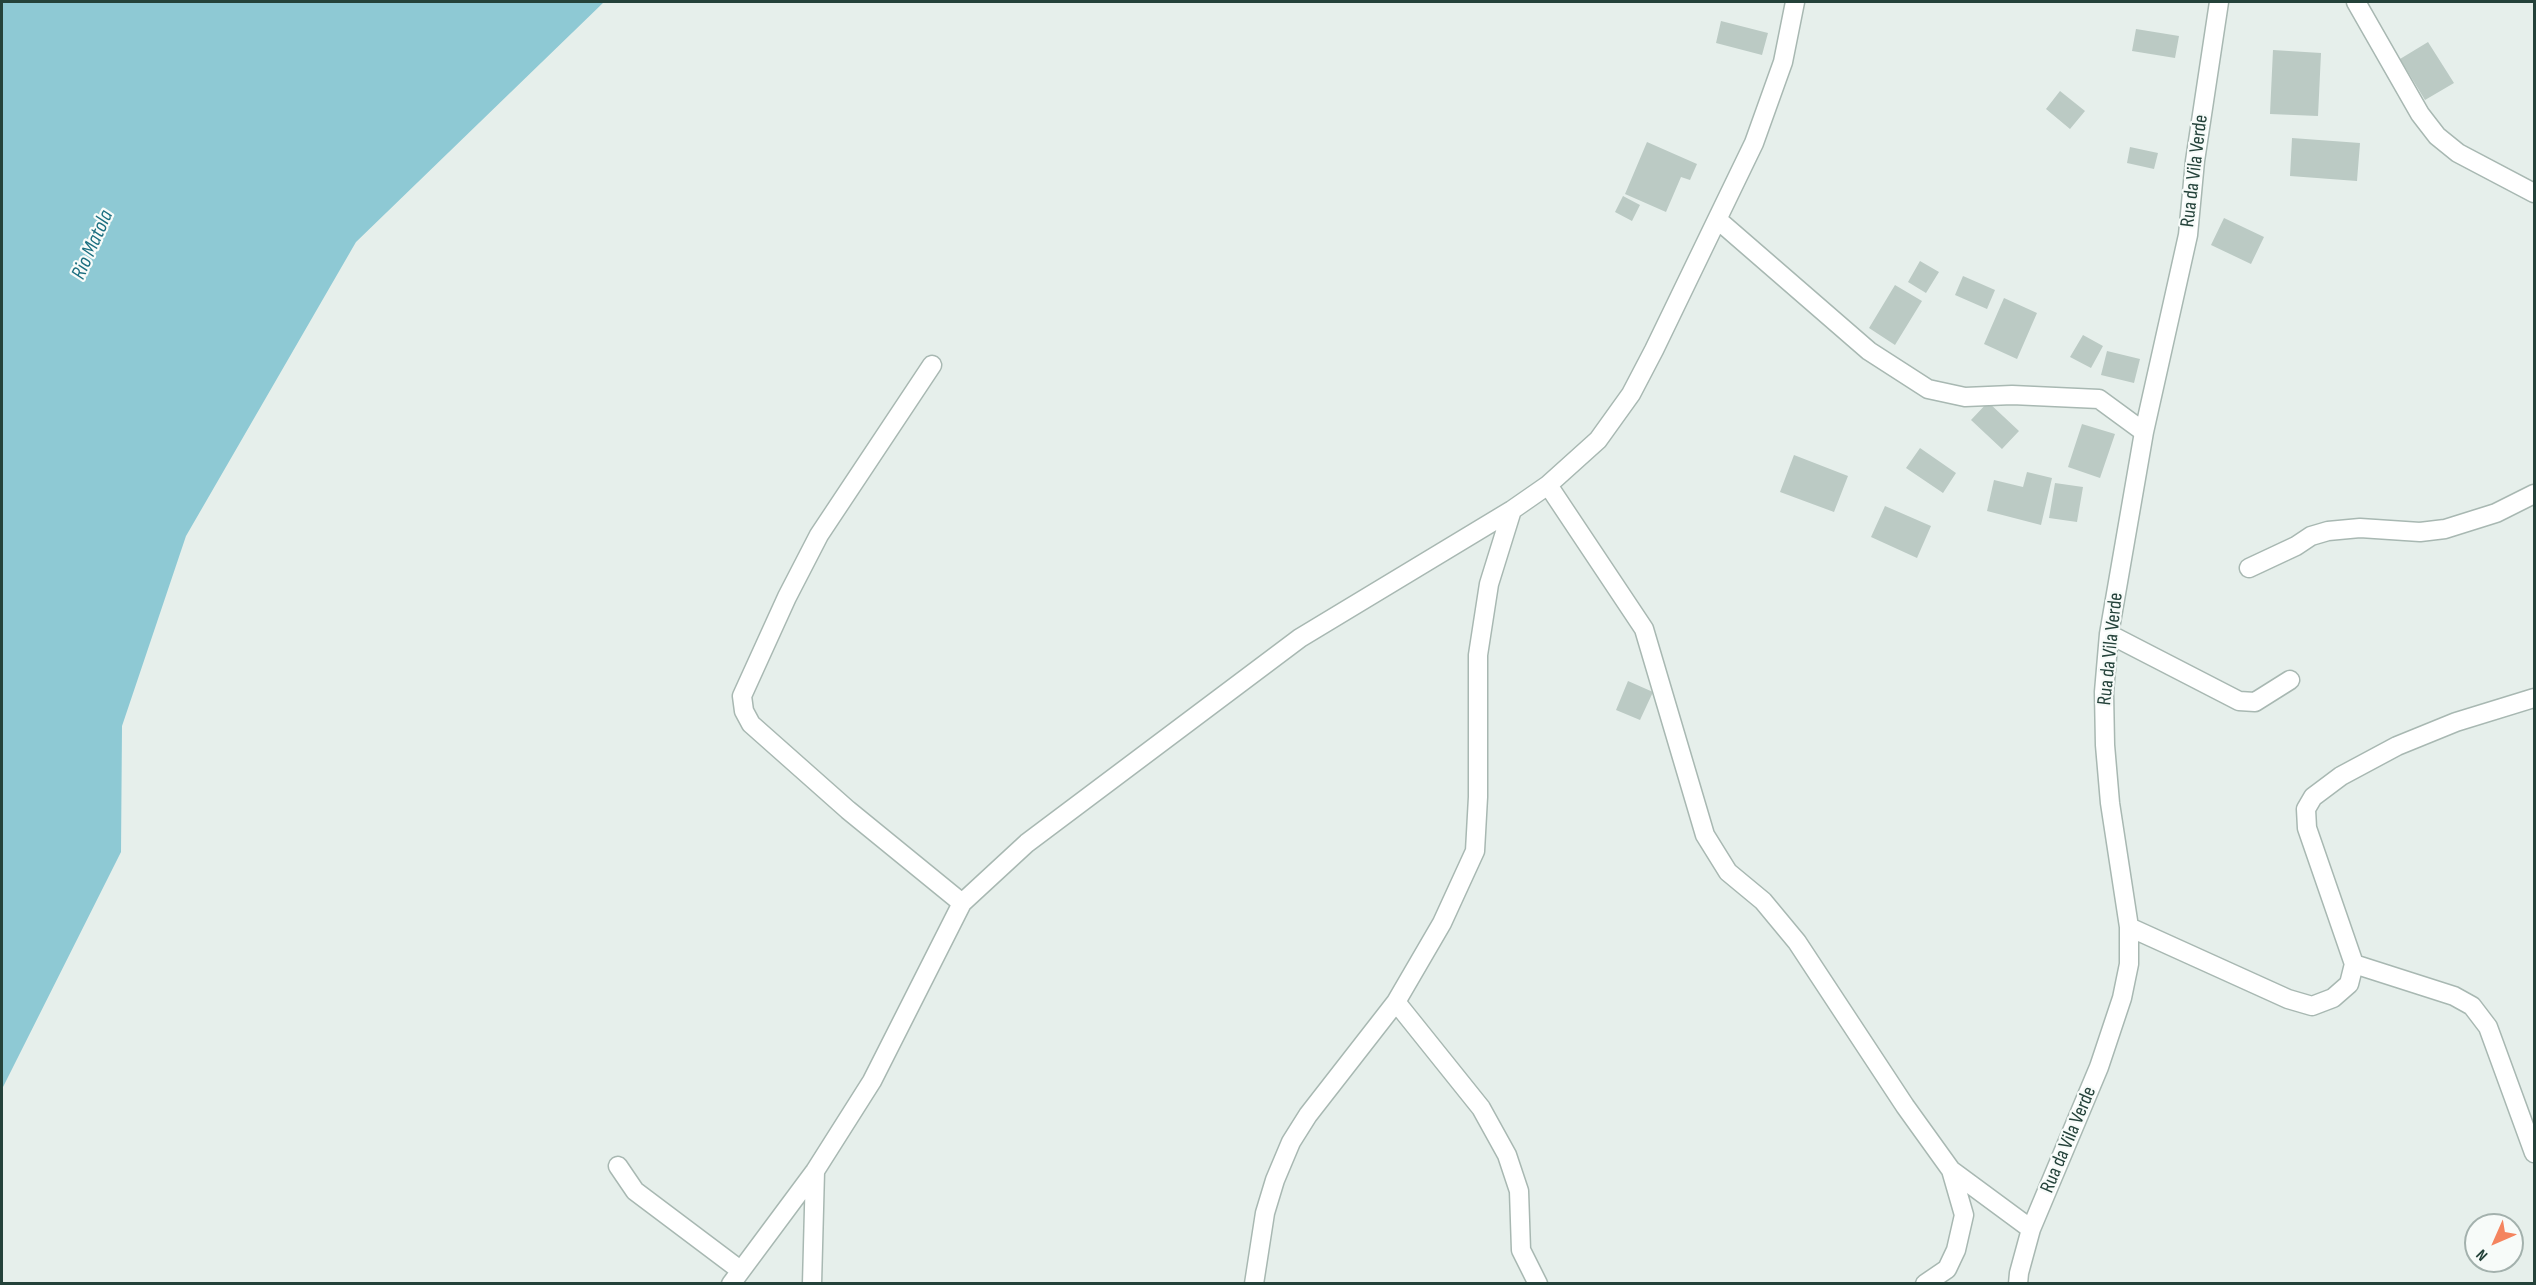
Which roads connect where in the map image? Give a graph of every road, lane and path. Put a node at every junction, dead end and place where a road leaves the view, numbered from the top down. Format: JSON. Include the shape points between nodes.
{"nodes":[{"id":1,"x":1795,"y":2,"type":"edge"},
{"id":2,"x":2219,"y":2,"type":"edge"},
{"id":3,"x":2356,"y":2,"type":"edge"},
{"id":4,"x":2535,"y":193,"type":"edge"},
{"id":5,"x":1718,"y":220,"type":"junction"},
{"id":6,"x":932,"y":365,"type":"dead end"},
{"id":7,"x":2144,"y":432,"type":"junction"},
{"id":8,"x":1548,"y":485,"type":"junction"},
{"id":9,"x":2535,"y":494,"type":"edge"},
{"id":10,"x":1512,"y":510,"type":"junction"},
{"id":11,"x":2248,"y":568,"type":"dead end"},
{"id":12,"x":2109,"y":634,"type":"junction"},
{"id":13,"x":2290,"y":680,"type":"dead end"},
{"id":14,"x":2535,"y":698,"type":"edge"},
{"id":15,"x":962,"y":903,"type":"junction"},
{"id":16,"x":2129,"y":927,"type":"junction"},
{"id":17,"x":2354,"y":964,"type":"junction"},
{"id":18,"x":1396,"y":1002,"type":"junction"},
{"id":19,"x":2535,"y":1153,"type":"edge"},
{"id":20,"x":618,"y":1166,"type":"dead end"},
{"id":21,"x":1951,"y":1170,"type":"junction"},
{"id":22,"x":815,"y":1171,"type":"junction"},
{"id":23,"x":2031,"y":1229,"type":"junction"},
{"id":24,"x":735,"y":1277,"type":"edge"},
{"id":25,"x":812,"y":1284,"type":"edge"},
{"id":26,"x":1254,"y":1284,"type":"edge"},
{"id":27,"x":1538,"y":1284,"type":"edge"},
{"id":28,"x":1925,"y":1284,"type":"edge"},
{"id":29,"x":2018,"y":1284,"type":"edge"}],
"edges":[{"from":1,"to":5,"type":"street","via":[[1783,62],[1754,143]]},
{"from":2,"to":7,"type":"street","name":"Rua da Vila Verde","via":[[2188,235]]},
{"from":3,"to":4,"type":"street","via":[[2420,114],[2437,136],[2458,153]]},
{"from":5,"to":7,"type":"street","via":[[1869,351],[1928,389],[1965,397],[2099,399]]},
{"from":5,"to":8,"type":"street","via":[[1631,394],[1598,440]]},
{"from":6,"to":15,"type":"street","via":[[819,535],[742,696],[751,724]]},
{"from":7,"to":12,"type":"street","name":"Rua da Vila Verde"},
{"from":8,"to":10,"type":"street"},
{"from":8,"to":21,"type":"street","via":[[1644,629],[1705,835],[1728,872],[1763,901],[1797,942]]},
{"from":9,"to":11,"type":"street","via":[[2496,513],[2445,529],[2328,531]]},
{"from":10,"to":15,"type":"street","via":[[1300,638],[1027,843]]},
{"from":10,"to":18,"type":"street","via":[[1488,584],[1478,655],[1475,851],[1442,923]]},
{"from":12,"to":13,"type":"street","via":[[2239,701],[2255,702]]},
{"from":12,"to":16,"type":"street","name":"Rua da Vila Verde","via":[[2103,692],[2106,756]]},
{"from":14,"to":17,"type":"street","via":[[2456,722],[2397,746],[2313,796],[2306,809],[2307,828]]},
{"from":15,"to":22,"type":"street","via":[[872,1081]]},
{"from":16,"to":17,"type":"street","via":[[2288,999],[2313,1006],[2333,998],[2349,984]]},
{"from":16,"to":23,"type":"street","name":"Rua da Vila Verde","via":[[2129,964],[2119,1008],[2099,1067]]},
{"from":17,"to":19,"type":"street","via":[[2454,996],[2472,1006],[2488,1027]]},
{"from":18,"to":26,"type":"street","via":[[1291,1142],[1264,1213]]},
{"from":18,"to":27,"type":"street","via":[[1481,1108],[1507,1155],[1518,1191],[1521,1250]]},
{"from":20,"to":24,"type":"street","via":[[635,1191]]},
{"from":21,"to":23,"type":"street"},
{"from":21,"to":28,"type":"street","via":[[1964,1215],[1947,1269]]},
{"from":22,"to":24,"type":"street"},
{"from":22,"to":25,"type":"street"},
{"from":23,"to":29,"type":"street","name":"Rua da Vila Verde"}]}
